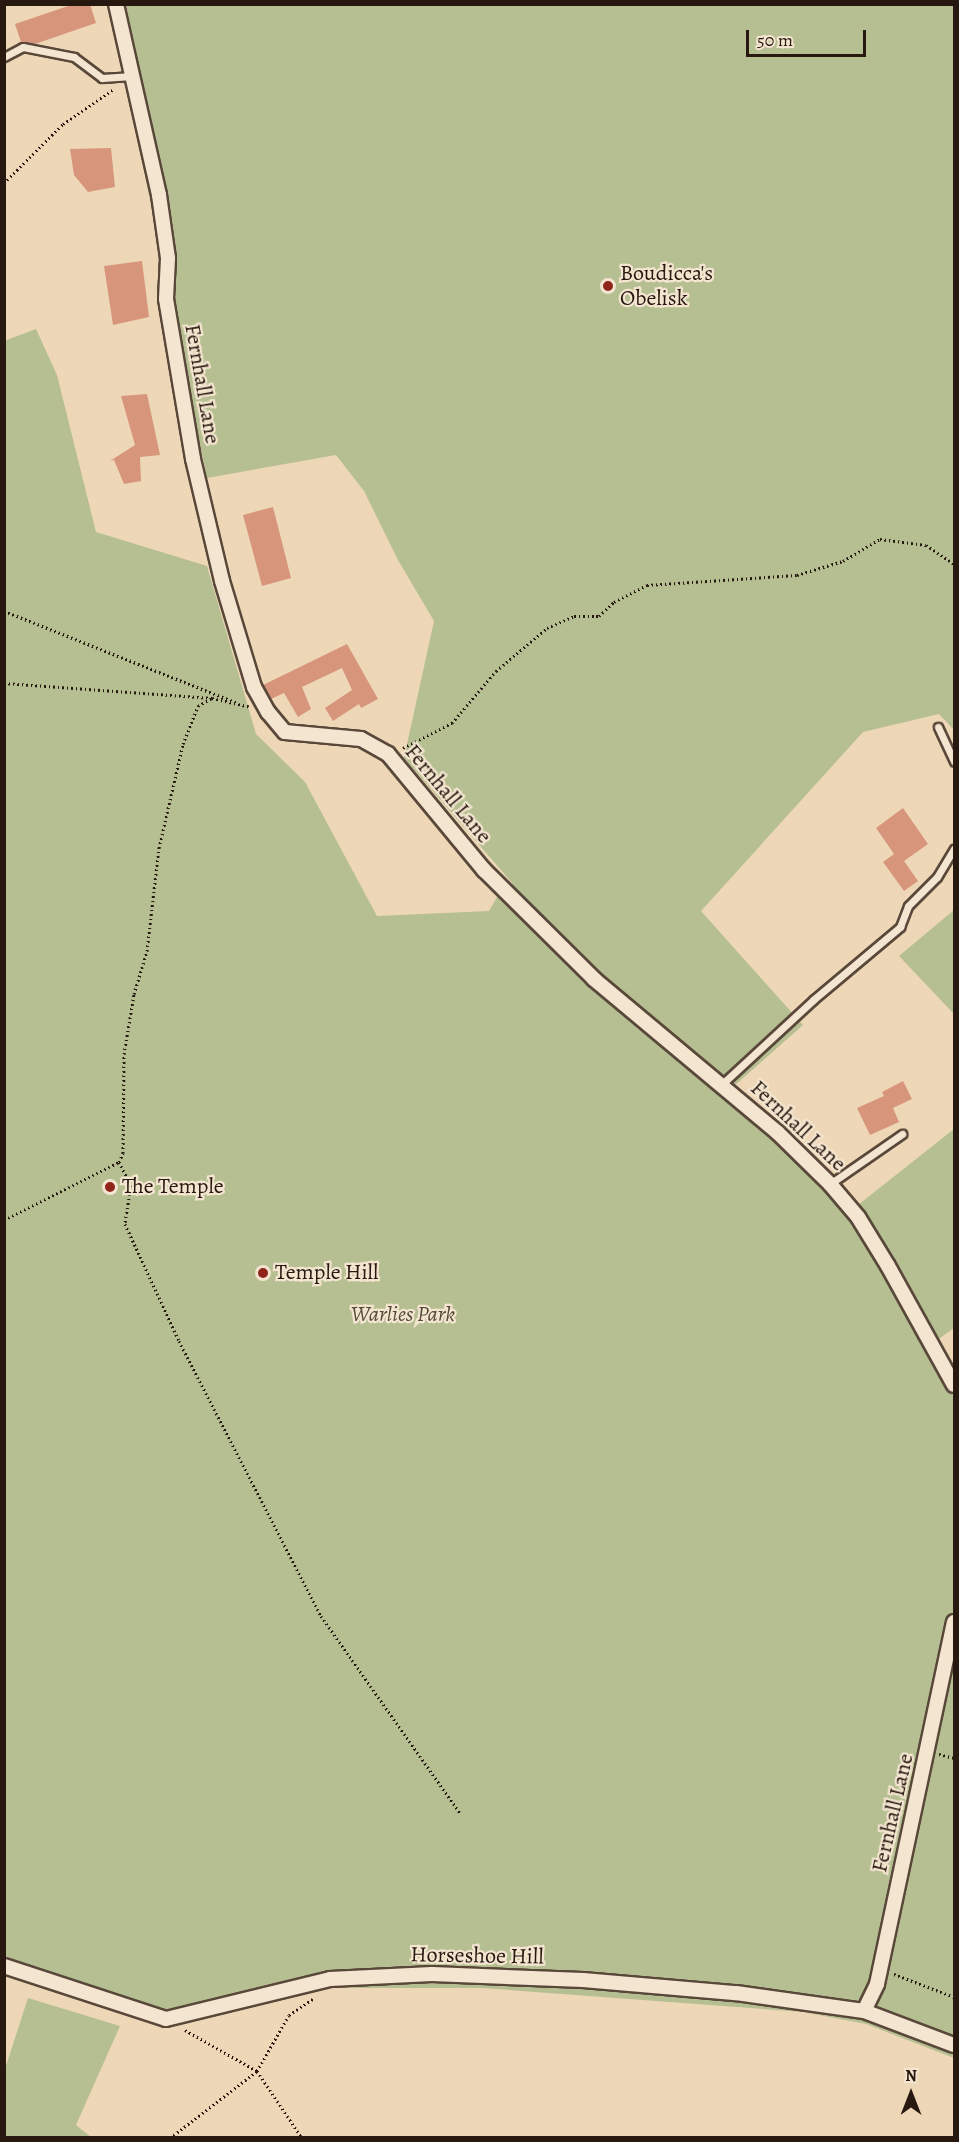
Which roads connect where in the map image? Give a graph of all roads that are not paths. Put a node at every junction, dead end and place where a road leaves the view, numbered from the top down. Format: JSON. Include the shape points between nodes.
{"nodes":[{"id":1,"x":116,"y":4,"type":"edge"},
{"id":2,"x":4,"y":57,"type":"edge"},
{"id":3,"x":132,"y":76,"type":"junction"},
{"id":4,"x":938,"y":728,"type":"dead end"},
{"id":5,"x":954,"y":761,"type":"edge"},
{"id":6,"x":954,"y":849,"type":"edge"},
{"id":7,"x":722,"y":1085,"type":"junction"},
{"id":8,"x":902,"y":1134,"type":"dead end"},
{"id":9,"x":830,"y":1184,"type":"junction"},
{"id":10,"x":954,"y":1386,"type":"edge"},
{"id":11,"x":954,"y":1623,"type":"edge"},
{"id":12,"x":4,"y":1966,"type":"edge"},
{"id":13,"x":864,"y":2011,"type":"junction"},
{"id":14,"x":954,"y":2045,"type":"edge"}],
"edges":[{"from":1,"to":3,"type":"street","name":"Fernhall Lane"},
{"from":2,"to":3,"type":"lane","via":[[23,47],[74,57],[102,78]]},
{"from":3,"to":7,"type":"street","name":"Fernhall Lane","via":[[159,195],[168,258],[166,299],[193,459],[222,581],[254,687],[265,707],[285,732],[361,739],[388,754],[484,870],[594,979]]},
{"from":4,"to":5,"type":"lane"},
{"from":6,"to":7,"type":"lane","via":[[937,877],[908,906],[900,927],[813,1000]]},
{"from":7,"to":9,"type":"street","name":"Fernhall Lane"},
{"from":8,"to":9,"type":"lane"},
{"from":9,"to":10,"type":"street","name":"Fernhall Lane","via":[[858,1217],[882,1256]]},
{"from":11,"to":13,"type":"street","name":"Fernhall Lane","via":[[880,1969]]},
{"from":12,"to":13,"type":"street","name":"Horseshoe Hill","via":[[166,2019],[330,1979],[432,1974],[736,1992]]},
{"from":13,"to":14,"type":"street","name":"Horseshoe Hill"}]}
